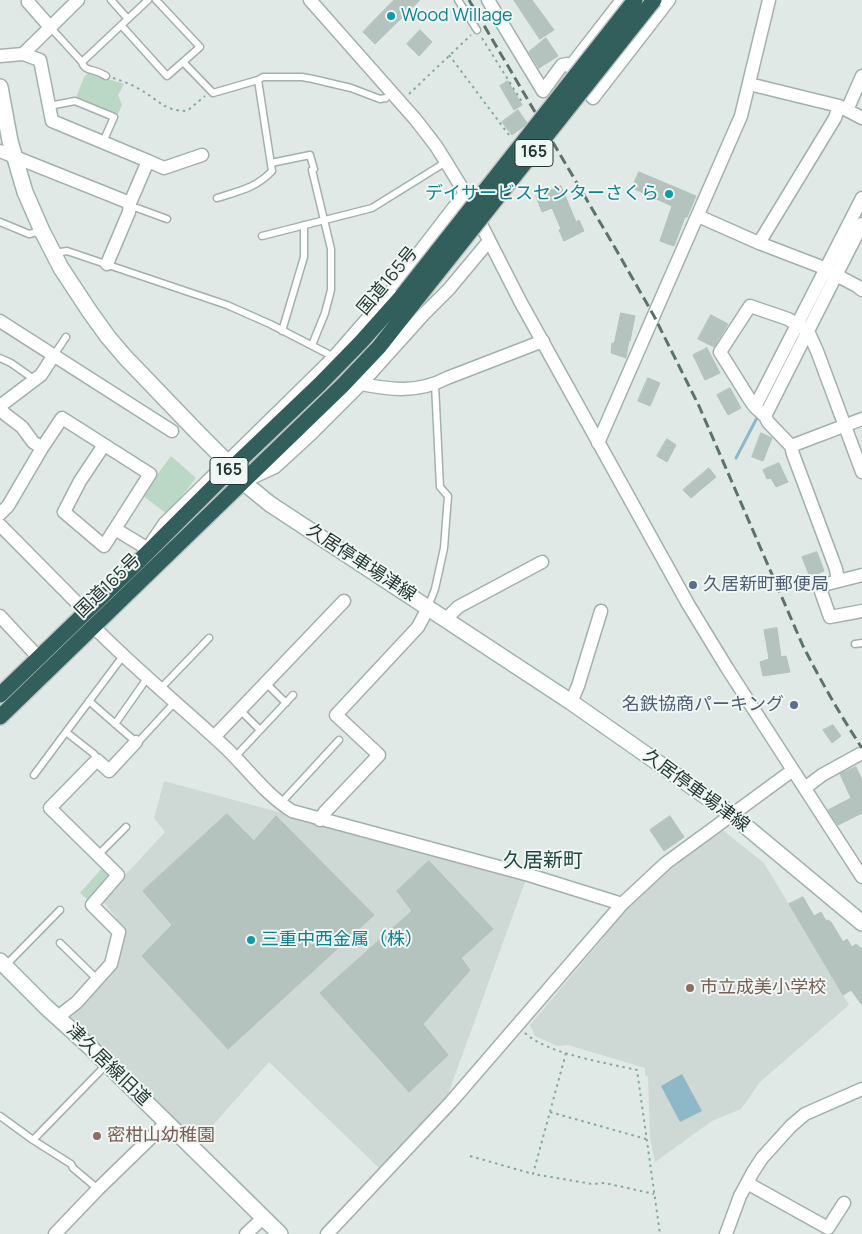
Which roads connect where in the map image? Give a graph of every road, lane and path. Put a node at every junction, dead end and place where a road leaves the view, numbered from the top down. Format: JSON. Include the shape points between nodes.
{"nodes":[{"id":1,"x":29,"y":0,"type":"edge"},
{"id":2,"x":78,"y":0,"type":"edge"},
{"id":3,"x":110,"y":0,"type":"edge"},
{"id":4,"x":148,"y":0,"type":"edge"},
{"id":5,"x":156,"y":0,"type":"edge"},
{"id":6,"x":310,"y":0,"type":"edge"},
{"id":7,"x":458,"y":0,"type":"edge"},
{"id":8,"x":488,"y":0,"type":"edge"},
{"id":9,"x":622,"y":0,"type":"edge"},
{"id":10,"x":635,"y":0,"type":"edge"},
{"id":11,"x":654,"y":0,"type":"edge"},
{"id":12,"x":669,"y":0,"type":"edge"},
{"id":13,"x":769,"y":0,"type":"edge"},
{"id":14,"x":128,"y":19,"type":"junction"},
{"id":15,"x":121,"y":25,"type":"junction"},
{"id":16,"x":50,"y":27,"type":"junction"},
{"id":17,"x":477,"y":30,"type":"junction"},
{"id":18,"x":23,"y":54,"type":"junction"},
{"id":19,"x":450,"y":55,"type":"junction"},
{"id":20,"x":0,"y":56,"type":"edge"},
{"id":21,"x":82,"y":62,"type":"junction"},
{"id":22,"x":183,"y":62,"type":"junction"},
{"id":23,"x":570,"y":67,"type":"junction"},
{"id":24,"x":106,"y":76,"type":"joint"},
{"id":25,"x":862,"y":76,"type":"edge"},
{"id":26,"x":258,"y":80,"type":"junction"},
{"id":27,"x":749,"y":84,"type":"junction"},
{"id":28,"x":0,"y":87,"type":"edge"},
{"id":29,"x":211,"y":91,"type":"junction"},
{"id":30,"x":386,"y":98,"type":"dead end"},
{"id":31,"x":400,"y":102,"type":"junction"},
{"id":32,"x":522,"y":102,"type":"dead end"},
{"id":33,"x":49,"y":106,"type":"junction"},
{"id":34,"x":843,"y":108,"type":"junction"},
{"id":35,"x":862,"y":118,"type":"edge"},
{"id":36,"x":509,"y":135,"type":"dead end"},
{"id":37,"x":103,"y":142,"type":"junction"},
{"id":38,"x":0,"y":152,"type":"edge"},
{"id":39,"x":202,"y":154,"type":"dead end"},
{"id":40,"x":15,"y":158,"type":"junction"},
{"id":41,"x":148,"y":161,"type":"junction"},
{"id":42,"x":446,"y":162,"type":"junction"},
{"id":43,"x":271,"y":164,"type":"junction"},
{"id":44,"x":465,"y":193,"type":"junction"},
{"id":45,"x":217,"y":198,"type":"dead end"},
{"id":46,"x":862,"y":198,"type":"edge"},
{"id":47,"x":130,"y":205,"type":"junction"},
{"id":48,"x":698,"y":216,"type":"junction"},
{"id":49,"x":166,"y":219,"type":"dead end"},
{"id":50,"x":324,"y":220,"type":"junction"},
{"id":51,"x":0,"y":222,"type":"edge"},
{"id":52,"x":862,"y":224,"type":"edge"},
{"id":53,"x":304,"y":225,"type":"junction"},
{"id":54,"x":42,"y":231,"type":"junction"},
{"id":55,"x":262,"y":236,"type":"dead end"},
{"id":56,"x":489,"y":242,"type":"junction"},
{"id":57,"x":759,"y":243,"type":"junction"},
{"id":58,"x":53,"y":253,"type":"junction"},
{"id":59,"x":108,"y":264,"type":"junction"},
{"id":60,"x":831,"y":272,"type":"junction"},
{"id":61,"x":862,"y":290,"type":"edge"},
{"id":62,"x":407,"y":300,"type":"junction"},
{"id":63,"x":0,"y":321,"type":"edge"},
{"id":64,"x":802,"y":328,"type":"junction"},
{"id":65,"x":282,"y":330,"type":"junction"},
{"id":66,"x":66,"y":337,"type":"dead end"},
{"id":67,"x":543,"y":341,"type":"junction"},
{"id":68,"x":312,"y":345,"type":"junction"},
{"id":69,"x":54,"y":355,"type":"junction"},
{"id":70,"x":334,"y":357,"type":"junction"},
{"id":71,"x":0,"y":358,"type":"edge"},
{"id":72,"x":35,"y":380,"type":"junction"},
{"id":73,"x":361,"y":384,"type":"junction"},
{"id":74,"x":435,"y":384,"type":"junction"},
{"id":75,"x":0,"y":407,"type":"edge"},
{"id":76,"x":760,"y":411,"type":"junction"},
{"id":77,"x":862,"y":419,"type":"edge"},
{"id":78,"x":845,"y":426,"type":"junction"},
{"id":79,"x":172,"y":431,"type":"dead end"},
{"id":80,"x":598,"y":444,"type":"junction"},
{"id":81,"x":104,"y":445,"type":"junction"},
{"id":82,"x":791,"y":446,"type":"junction"},
{"id":83,"x":42,"y":448,"type":"junction"},
{"id":84,"x":230,"y":465,"type":"junction"},
{"id":85,"x":862,"y":472,"type":"edge"},
{"id":86,"x":243,"y":482,"type":"junction"},
{"id":87,"x":0,"y":514,"type":"edge"},
{"id":88,"x":0,"y":525,"type":"edge"},
{"id":89,"x":115,"y":529,"type":"junction"},
{"id":90,"x":144,"y":554,"type":"junction"},
{"id":91,"x":542,"y":562,"type":"dead end"},
{"id":92,"x":862,"y":575,"type":"edge"},
{"id":93,"x":838,"y":582,"type":"junction"},
{"id":94,"x":344,"y":601,"type":"dead end"},
{"id":95,"x":428,"y":608,"type":"junction"},
{"id":96,"x":601,"y":611,"type":"dead end"},
{"id":97,"x":862,"y":611,"type":"edge"},
{"id":98,"x":86,"y":612,"type":"junction"},
{"id":99,"x":0,"y":616,"type":"edge"},
{"id":100,"x":445,"y":620,"type":"junction"},
{"id":101,"x":93,"y":626,"type":"junction"},
{"id":102,"x":209,"y":638,"type":"dead end"},
{"id":103,"x":123,"y":656,"type":"junction"},
{"id":104,"x":39,"y":658,"type":"junction"},
{"id":105,"x":148,"y":677,"type":"junction"},
{"id":106,"x":266,"y":683,"type":"junction"},
{"id":107,"x":161,"y":688,"type":"junction"},
{"id":108,"x":0,"y":695,"type":"edge"},
{"id":109,"x":293,"y":695,"type":"dead end"},
{"id":110,"x":89,"y":701,"type":"junction"},
{"id":111,"x":176,"y":702,"type":"junction"},
{"id":112,"x":571,"y":702,"type":"junction"},
{"id":113,"x":286,"y":703,"type":"junction"},
{"id":114,"x":240,"y":710,"type":"junction"},
{"id":115,"x":0,"y":717,"type":"edge"},
{"id":116,"x":116,"y":724,"type":"junction"},
{"id":117,"x":260,"y":730,"type":"junction"},
{"id":118,"x":66,"y":732,"type":"junction"},
{"id":119,"x":214,"y":737,"type":"junction"},
{"id":120,"x":339,"y":740,"type":"dead end"},
{"id":121,"x":136,"y":742,"type":"junction"},
{"id":122,"x":862,"y":754,"type":"edge"},
{"id":123,"x":236,"y":757,"type":"junction"},
{"id":124,"x":97,"y":760,"type":"junction"},
{"id":125,"x":793,"y":770,"type":"junction"},
{"id":126,"x":34,"y":775,"type":"dead end"},
{"id":127,"x":805,"y":788,"type":"junction"},
{"id":128,"x":280,"y":804,"type":"junction"},
{"id":129,"x":731,"y":814,"type":"junction"},
{"id":130,"x":320,"y":820,"type":"junction"},
{"id":131,"x":126,"y":827,"type":"dead end"},
{"id":132,"x":98,"y":855,"type":"junction"},
{"id":133,"x":862,"y":877,"type":"edge"},
{"id":134,"x":622,"y":904,"type":"junction"},
{"id":135,"x":60,"y":910,"type":"dead end"},
{"id":136,"x":860,"y":917,"type":"edge"},
{"id":137,"x":60,"y":944,"type":"dead end"},
{"id":138,"x":2,"y":964,"type":"edge"},
{"id":139,"x":98,"y":979,"type":"junction"},
{"id":140,"x":58,"y":1017,"type":"junction"},
{"id":141,"x":518,"y":1026,"type":"junction"},
{"id":142,"x":566,"y":1053,"type":"junction"},
{"id":143,"x":107,"y":1064,"type":"junction"},
{"id":144,"x":862,"y":1089,"type":"edge"},
{"id":145,"x":550,"y":1112,"type":"junction"},
{"id":146,"x":0,"y":1116,"type":"edge"},
{"id":147,"x":167,"y":1122,"type":"junction"},
{"id":148,"x":646,"y":1138,"type":"junction"},
{"id":149,"x":33,"y":1140,"type":"junction"},
{"id":150,"x":470,"y":1156,"type":"dead end"},
{"id":151,"x":533,"y":1174,"type":"junction"},
{"id":152,"x":747,"y":1183,"type":"junction"},
{"id":153,"x":98,"y":1189,"type":"junction"},
{"id":154,"x":654,"y":1194,"type":"junction"},
{"id":155,"x":844,"y":1203,"type":"dead end"},
{"id":156,"x":263,"y":1218,"type":"junction"},
{"id":157,"x":55,"y":1234,"type":"edge"},
{"id":158,"x":246,"y":1234,"type":"edge"},
{"id":159,"x":280,"y":1234,"type":"edge"},
{"id":160,"x":327,"y":1234,"type":"edge"},
{"id":161,"x":660,"y":1234,"type":"edge"},
{"id":162,"x":726,"y":1234,"type":"edge"}],
"edges":[{"from":1,"to":16,"type":"street"},
{"from":2,"to":16,"type":"street"},
{"from":3,"to":14,"type":"lane"},
{"from":4,"to":14,"type":"lane"},
{"from":5,"to":22,"type":"lane","via":[[200,47]]},
{"from":6,"to":31,"type":"street"},
{"from":7,"to":17,"type":"lane"},
{"from":8,"to":23,"type":"street","via":[[543,91],[562,65]]},
{"from":9,"to":23,"type":"street"},
{"from":10,"to":62,"type":"highway","name":"国道165号","number":"165","bridge":true},
{"from":11,"to":62,"type":"highway","name":"国道165号","number":"165","bridge":true},
{"from":12,"to":23,"type":"street","via":[[593,98]]},
{"from":13,"to":27,"type":"street"},
{"from":14,"to":15,"type":"lane"},
{"from":15,"to":21,"type":"lane"},
{"from":15,"to":22,"type":"lane","via":[[167,76]]},
{"from":16,"to":18,"type":"street"},
{"from":16,"to":21,"type":"lane"},
{"from":17,"to":19,"type":"path"},
{"from":17,"to":32,"type":"path"},
{"from":18,"to":20,"type":"street"},
{"from":18,"to":33,"type":"street","via":[[40,60]]},
{"from":19,"to":31,"type":"path"},
{"from":19,"to":36,"type":"path"},
{"from":21,"to":24,"type":"lane","via":[[86,69]]},
{"from":22,"to":29,"type":"lane"},
{"from":24,"to":29,"type":"path","via":[[131,84],[163,106],[180,111],[187,111]]},
{"from":25,"to":34,"type":"street"},
{"from":26,"to":29,"type":"lane","via":[[213,94]]},
{"from":26,"to":30,"type":"lane","via":[[263,77],[302,77]]},
{"from":26,"to":43,"type":"lane"},
{"from":27,"to":34,"type":"street"},
{"from":27,"to":48,"type":"street","via":[[741,116]]},
{"from":28,"to":40,"type":"main road","name":"久居停車場津線"},
{"from":31,"to":42,"type":"street"},
{"from":33,"to":37,"type":"street","via":[[52,121]]},
{"from":33,"to":37,"type":"lane","via":[[75,101],[114,117]]},
{"from":34,"to":35,"type":"street"},
{"from":34,"to":57,"type":"street"},
{"from":37,"to":41,"type":"street"},
{"from":38,"to":40,"type":"street"},
{"from":39,"to":41,"type":"street","via":[[164,168]]},
{"from":40,"to":47,"type":"street"},
{"from":40,"to":54,"type":"main road","name":"久居停車場津線"},
{"from":41,"to":47,"type":"street"},
{"from":42,"to":44,"type":"street"},
{"from":42,"to":50,"type":"lane","via":[[372,208]]},
{"from":43,"to":45,"type":"lane","via":[[272,171],[261,182]]},
{"from":43,"to":50,"type":"lane","via":[[310,155]]},
{"from":44,"to":56,"type":"street"},
{"from":44,"to":70,"type":"street","name":"国道165号","number":"165","via":[[402,278]]},
{"from":46,"to":60,"type":"street"},
{"from":47,"to":49,"type":"lane"},
{"from":47,"to":59,"type":"street"},
{"from":48,"to":57,"type":"street"},
{"from":48,"to":80,"type":"street"},
{"from":50,"to":53,"type":"lane"},
{"from":50,"to":68,"type":"lane","via":[[331,249],[332,290]]},
{"from":51,"to":54,"type":"lane","via":[[29,234]]},
{"from":52,"to":60,"type":"street"},
{"from":53,"to":55,"type":"lane"},
{"from":53,"to":65,"type":"lane","via":[[304,257]]},
{"from":54,"to":58,"type":"main road","name":"久居停車場津線"},
{"from":56,"to":67,"type":"street"},
{"from":56,"to":73,"type":"street","name":"国道165号","number":"165"},
{"from":57,"to":60,"type":"street"},
{"from":58,"to":59,"type":"lane","via":[[67,250]]},
{"from":58,"to":84,"type":"main road","name":"久居停車場津線","via":[[108,337]]},
{"from":59,"to":65,"type":"lane","via":[[227,305]]},
{"from":60,"to":61,"type":"street"},
{"from":60,"to":64,"type":"street"},
{"from":62,"to":84,"type":"highway","name":"国道165号","number":"165"},
{"from":62,"to":86,"type":"highway","name":"国道165号","number":"165","via":[[379,347]]},
{"from":63,"to":69,"type":"street"},
{"from":64,"to":76,"type":"street"},
{"from":64,"to":76,"type":"street","via":[[788,319],[750,306],[720,352]]},
{"from":64,"to":78,"type":"street","via":[[816,351]]},
{"from":65,"to":68,"type":"lane"},
{"from":66,"to":69,"type":"lane"},
{"from":67,"to":74,"type":"street"},
{"from":67,"to":80,"type":"street"},
{"from":68,"to":70,"type":"lane"},
{"from":69,"to":72,"type":"street","via":[[42,375]]},
{"from":69,"to":79,"type":"street"},
{"from":70,"to":84,"type":"street","name":"国道165号","number":"165"},
{"from":71,"to":72,"type":"lane"},
{"from":72,"to":75,"type":"street"},
{"from":73,"to":74,"type":"street","via":[[398,390]]},
{"from":73,"to":86,"type":"street","name":"国道165号","number":"165","via":[[275,467]]},
{"from":74,"to":95,"type":"lane","via":[[440,487],[448,496],[444,548]]},
{"from":75,"to":83,"type":"street"},
{"from":76,"to":82,"type":"street"},
{"from":77,"to":78,"type":"street"},
{"from":78,"to":82,"type":"street"},
{"from":78,"to":85,"type":"street"},
{"from":80,"to":125,"type":"street","via":[[688,604]]},
{"from":81,"to":83,"type":"street","via":[[62,418]]},
{"from":81,"to":89,"type":"street","via":[[150,474]]},
{"from":81,"to":89,"type":"street","via":[[64,512],[104,546]]},
{"from":82,"to":93,"type":"street"},
{"from":83,"to":87,"type":"street"},
{"from":84,"to":86,"type":"main road","name":"久居停車場津線"},
{"from":84,"to":90,"type":"highway","name":"国道165号","number":"165"},
{"from":86,"to":95,"type":"main road","name":"久居停車場津線","via":[[270,504]]},
{"from":86,"to":101,"type":"highway","name":"国道165号","number":"165"},
{"from":88,"to":98,"type":"street"},
{"from":89,"to":90,"type":"street"},
{"from":90,"to":98,"type":"highway","name":"国道165号","number":"165"},
{"from":91,"to":100,"type":"street","via":[[458,607]]},
{"from":92,"to":93,"type":"street"},
{"from":93,"to":97,"type":"street","via":[[819,586],[830,616]]},
{"from":94,"to":106,"type":"street"},
{"from":95,"to":100,"type":"main road","name":"久居停車場津線"},
{"from":95,"to":130,"type":"street","via":[[418,627],[336,715],[379,755]]},
{"from":96,"to":112,"type":"street"},
{"from":98,"to":104,"type":"highway","name":"国道165号","number":"165"},
{"from":99,"to":104,"type":"street"},
{"from":100,"to":112,"type":"main road","name":"久居停車場津線"},
{"from":101,"to":103,"type":"street"},
{"from":101,"to":115,"type":"highway","name":"国道165号","number":"165"},
{"from":102,"to":107,"type":"lane"},
{"from":103,"to":105,"type":"street"},
{"from":103,"to":110,"type":"lane"},
{"from":104,"to":108,"type":"highway","name":"国道165号","number":"165"},
{"from":105,"to":107,"type":"street"},
{"from":105,"to":116,"type":"lane"},
{"from":106,"to":113,"type":"lane"},
{"from":106,"to":114,"type":"street"},
{"from":107,"to":111,"type":"street"},
{"from":109,"to":113,"type":"lane"},
{"from":110,"to":116,"type":"lane"},
{"from":110,"to":118,"type":"lane"},
{"from":111,"to":119,"type":"street"},
{"from":111,"to":121,"type":"lane"},
{"from":112,"to":129,"type":"main road","name":"久居停車場津線"},
{"from":113,"to":117,"type":"lane"},
{"from":114,"to":117,"type":"lane"},
{"from":114,"to":119,"type":"street"},
{"from":116,"to":121,"type":"lane"},
{"from":117,"to":123,"type":"lane"},
{"from":118,"to":124,"type":"lane"},
{"from":118,"to":126,"type":"lane"},
{"from":119,"to":123,"type":"street"},
{"from":120,"to":128,"type":"lane"},
{"from":121,"to":124,"type":"street","via":[[109,771]]},
{"from":122,"to":127,"type":"street"},
{"from":123,"to":128,"type":"street"},
{"from":124,"to":132,"type":"street","via":[[50,808]]},
{"from":125,"to":127,"type":"street"},
{"from":125,"to":129,"type":"street"},
{"from":127,"to":133,"type":"street"},
{"from":128,"to":130,"type":"street"},
{"from":129,"to":134,"type":"street","via":[[666,863]]},
{"from":129,"to":136,"type":"main road","name":"久居停車場津線"},
{"from":130,"to":134,"type":"street","via":[[529,875]]},
{"from":131,"to":132,"type":"lane"},
{"from":132,"to":139,"type":"street","via":[[118,875],[92,905],[119,932],[111,964]]},
{"from":134,"to":141,"type":"street"},
{"from":135,"to":138,"type":"lane"},
{"from":137,"to":139,"type":"lane"},
{"from":138,"to":140,"type":"main road","name":"津久居線旧道"},
{"from":139,"to":140,"type":"street"},
{"from":140,"to":143,"type":"main road","name":"津久居線旧道"},
{"from":141,"to":142,"type":"path","via":[[532,1040]]},
{"from":141,"to":160,"type":"street"},
{"from":142,"to":145,"type":"path"},
{"from":142,"to":148,"type":"path","via":[[637,1070]]},
{"from":143,"to":147,"type":"main road","name":"津久居線旧道"},
{"from":143,"to":149,"type":"lane"},
{"from":144,"to":152,"type":"street","via":[[805,1114],[762,1158]]},
{"from":145,"to":148,"type":"path"},
{"from":145,"to":151,"type":"path"},
{"from":146,"to":149,"type":"lane"},
{"from":147,"to":153,"type":"street"},
{"from":147,"to":156,"type":"main road","name":"津久居線旧道"},
{"from":148,"to":154,"type":"path"},
{"from":149,"to":153,"type":"lane","via":[[71,1164]]},
{"from":150,"to":151,"type":"path"},
{"from":151,"to":154,"type":"path","via":[[592,1184],[605,1183]]},
{"from":152,"to":155,"type":"street","via":[[828,1228]]},
{"from":152,"to":162,"type":"street"},
{"from":153,"to":157,"type":"street"},
{"from":154,"to":161,"type":"path"},
{"from":156,"to":158,"type":"street"},
{"from":156,"to":159,"type":"main road","name":"津久居線旧道"}]}
